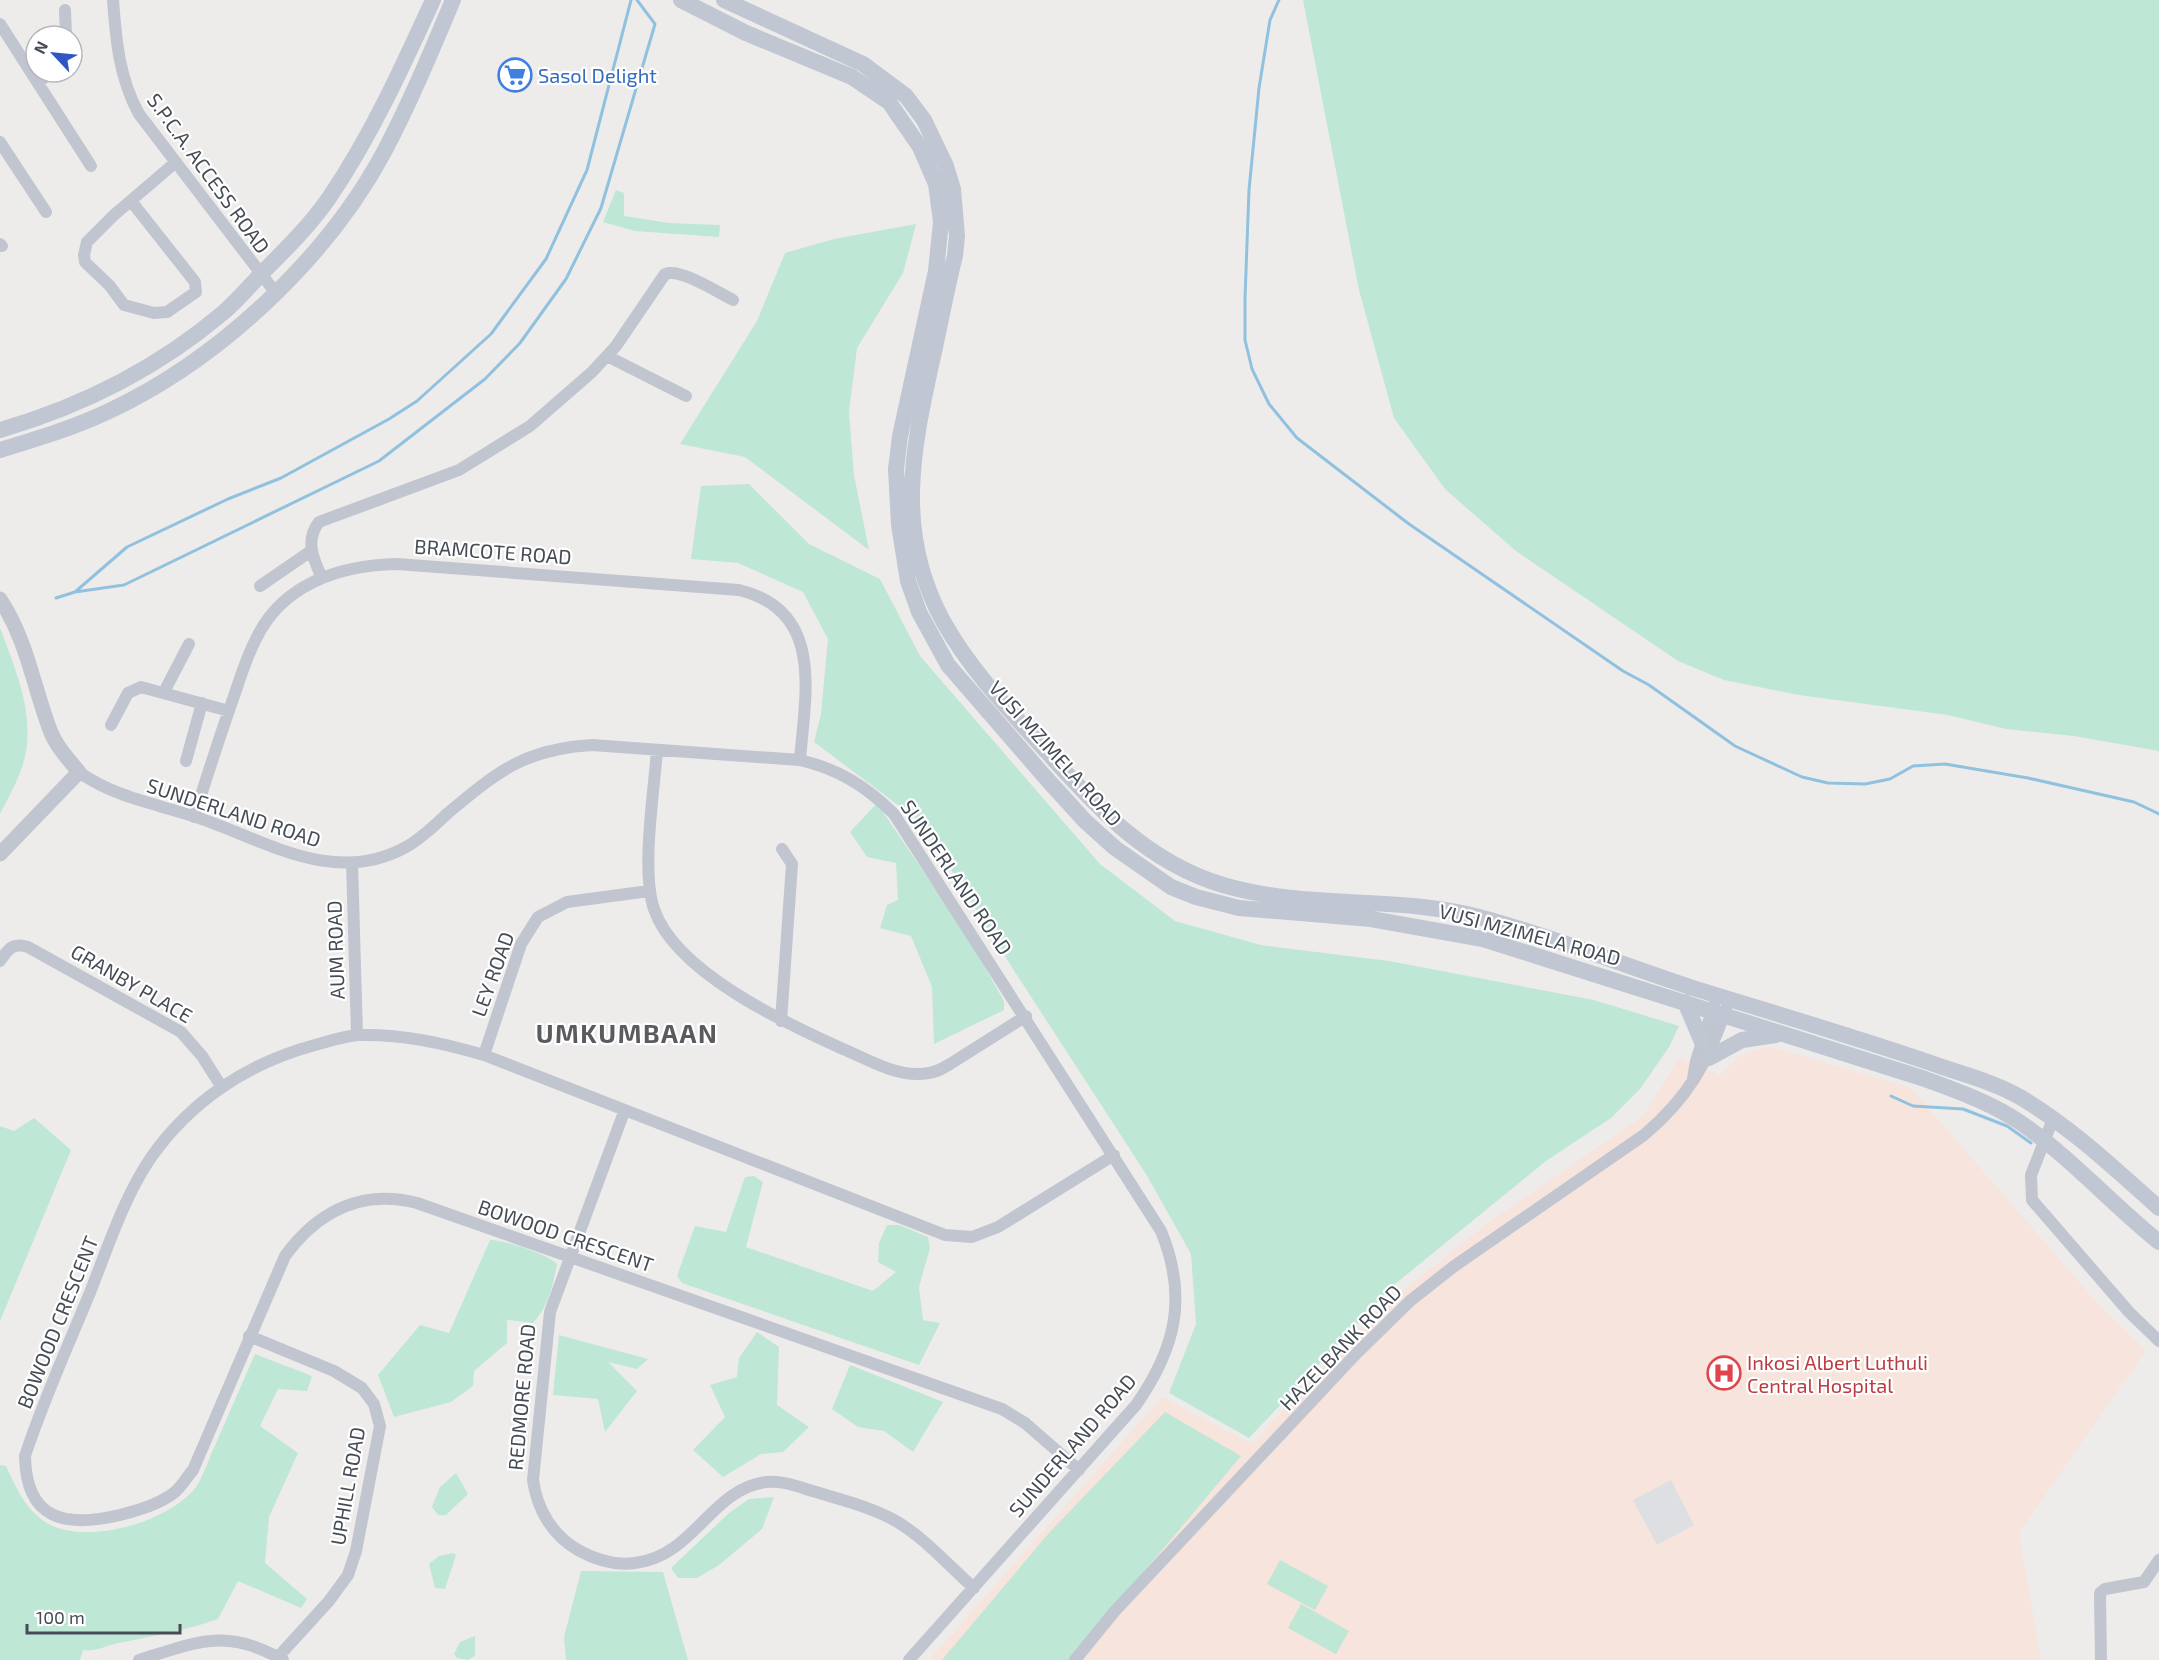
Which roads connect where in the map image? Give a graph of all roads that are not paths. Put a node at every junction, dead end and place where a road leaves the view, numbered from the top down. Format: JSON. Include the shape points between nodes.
{"nodes":[{"id":1,"x":113,"y":0,"type":"edge"},
{"id":2,"x":433,"y":0,"type":"edge"},
{"id":3,"x":453,"y":0,"type":"edge"},
{"id":4,"x":681,"y":0,"type":"edge"},
{"id":5,"x":724,"y":0,"type":"edge"},
{"id":6,"x":65,"y":10,"type":"dead end"},
{"id":7,"x":0,"y":24,"type":"edge"},
{"id":8,"x":66,"y":24,"type":"edge"},
{"id":9,"x":24,"y":61,"type":"edge"},
{"id":10,"x":39,"y":84,"type":"edge"},
{"id":11,"x":0,"y":142,"type":"edge"},
{"id":12,"x":176,"y":162,"type":"junction"},
{"id":13,"x":91,"y":166,"type":"dead end"},
{"id":14,"x":132,"y":201,"type":"junction"},
{"id":15,"x":46,"y":212,"type":"dead end"},
{"id":16,"x":260,"y":275,"type":"junction"},
{"id":17,"x":275,"y":292,"type":"junction"},
{"id":18,"x":733,"y":300,"type":"dead end"},
{"id":19,"x":607,"y":356,"type":"junction"},
{"id":20,"x":686,"y":396,"type":"dead end"},
{"id":21,"x":0,"y":430,"type":"edge"},
{"id":22,"x":0,"y":450,"type":"edge"},
{"id":23,"x":311,"y":551,"type":"junction"},
{"id":24,"x":321,"y":576,"type":"junction"},
{"id":25,"x":260,"y":586,"type":"dead end"},
{"id":26,"x":0,"y":599,"type":"edge"},
{"id":27,"x":189,"y":644,"type":"dead end"},
{"id":28,"x":164,"y":692,"type":"junction"},
{"id":29,"x":202,"y":703,"type":"junction"},
{"id":30,"x":229,"y":711,"type":"junction"},
{"id":31,"x":111,"y":725,"type":"dead end"},
{"id":32,"x":657,"y":750,"type":"junction"},
{"id":33,"x":800,"y":760,"type":"junction"},
{"id":34,"x":186,"y":761,"type":"dead end"},
{"id":35,"x":79,"y":772,"type":"junction"},
{"id":36,"x":194,"y":817,"type":"junction"},
{"id":37,"x":782,"y":849,"type":"dead end"},
{"id":38,"x":0,"y":854,"type":"edge"},
{"id":39,"x":352,"y":863,"type":"junction"},
{"id":40,"x":649,"y":891,"type":"junction"},
{"id":41,"x":0,"y":961,"type":"edge"},
{"id":42,"x":1724,"y":996,"type":"junction"},
{"id":43,"x":1685,"y":1002,"type":"junction"},
{"id":44,"x":1718,"y":1013,"type":"junction"},
{"id":45,"x":1026,"y":1016,"type":"junction"},
{"id":46,"x":781,"y":1021,"type":"junction"},
{"id":47,"x":1782,"y":1034,"type":"junction"},
{"id":48,"x":357,"y":1035,"type":"junction"},
{"id":49,"x":1706,"y":1050,"type":"junction"},
{"id":50,"x":484,"y":1055,"type":"junction"},
{"id":51,"x":221,"y":1086,"type":"junction"},
{"id":52,"x":624,"y":1112,"type":"junction"},
{"id":53,"x":2053,"y":1119,"type":"junction"},
{"id":54,"x":2044,"y":1141,"type":"junction"},
{"id":55,"x":1114,"y":1155,"type":"junction"},
{"id":56,"x":2159,"y":1208,"type":"edge"},
{"id":57,"x":2159,"y":1242,"type":"edge"},
{"id":58,"x":571,"y":1258,"type":"junction"},
{"id":59,"x":249,"y":1336,"type":"junction"},
{"id":60,"x":2159,"y":1341,"type":"edge"},
{"id":61,"x":1078,"y":1470,"type":"junction"},
{"id":62,"x":2159,"y":1560,"type":"edge"},
{"id":63,"x":974,"y":1588,"type":"junction"},
{"id":64,"x":280,"y":1659,"type":"edge"},
{"id":65,"x":139,"y":1660,"type":"edge"},
{"id":66,"x":909,"y":1660,"type":"edge"},
{"id":67,"x":1075,"y":1660,"type":"edge"},
{"id":68,"x":2101,"y":1660,"type":"edge"}],
"edges":[{"from":1,"to":12,"type":"street","name":"S.P.C.A. ACCESS ROAD","via":[[119,57],[130,98]]},
{"from":2,"to":16,"type":"main road","via":[[353,160],[301,233]]},
{"from":3,"to":17,"type":"main road","via":[[384,152],[327,237]]},
{"from":4,"to":43,"type":"main road","name":"VUSI MZIMELA ROAD","via":[[746,33],[852,77],[889,102],[920,147],[936,184],[941,222],[936,271],[896,469],[908,581],[919,612],[948,665],[1085,822],[1138,867],[1196,897],[1259,910],[1442,929]]},
{"from":5,"to":42,"type":"main road","name":"VUSI MZIMELA ROAD","via":[[863,64],[906,96],[924,120],[938,149],[953,189],[957,236],[911,473],[910,508],[918,555],[942,618],[968,660],[1097,807],[1160,857],[1218,884],[1287,899],[1403,906],[1477,916]]},
{"from":6,"to":8,"type":"street"},
{"from":7,"to":9,"type":"street"},
{"from":10,"to":13,"type":"street"},
{"from":11,"to":15,"type":"street"},
{"from":12,"to":14,"type":"street"},
{"from":12,"to":16,"type":"street","name":"S.P.C.A. ACCESS ROAD"},
{"from":14,"to":14,"type":"street","via":[[87,243],[85,262],[124,305],[154,313],[167,312],[195,292],[195,282]]},
{"from":16,"to":17,"type":"street","name":"S.P.C.A. ACCESS ROAD"},
{"from":16,"to":21,"type":"main road","via":[[226,310],[156,363],[81,402]]},
{"from":17,"to":22,"type":"main road","via":[[158,386],[106,413]]},
{"from":18,"to":19,"type":"street","via":[[687,277],[665,274]]},
{"from":19,"to":20,"type":"street"},
{"from":19,"to":23,"type":"street","via":[[537,420],[477,461],[405,492],[322,520],[313,534]]},
{"from":23,"to":24,"type":"street"},
{"from":23,"to":25,"type":"street"},
{"from":24,"to":30,"type":"street","name":"BRAMCOTE ROAD","via":[[292,595],[264,624]]},
{"from":24,"to":33,"type":"street","name":"BRAMCOTE ROAD","via":[[371,564],[397,564],[750,592],[785,615],[796,629],[801,645],[806,669]]},
{"from":26,"to":35,"type":"street","via":[[23,641],[51,730],[61,751]]},
{"from":27,"to":28,"type":"street"},
{"from":28,"to":29,"type":"street"},
{"from":28,"to":31,"type":"street","via":[[148,687],[134,689]]},
{"from":29,"to":30,"type":"street"},
{"from":29,"to":34,"type":"street"},
{"from":30,"to":36,"type":"street","name":"BRAMCOTE ROAD"},
{"from":32,"to":33,"type":"street","name":"SUNDERLAND ROAD"},
{"from":32,"to":39,"type":"street","name":"SUNDERLAND ROAD","via":[[592,745],[541,752],[505,767],[405,848]]},
{"from":32,"to":40,"type":"street"},
{"from":33,"to":45,"type":"street","name":"SUNDERLAND ROAD","via":[[857,782],[894,814]]},
{"from":35,"to":36,"type":"street","name":"SUNDERLAND ROAD","via":[[111,792]]},
{"from":35,"to":38,"type":"street"},
{"from":36,"to":39,"type":"street","name":"SUNDERLAND ROAD","via":[[296,857]]},
{"from":37,"to":46,"type":"street","via":[[792,864]]},
{"from":39,"to":48,"type":"street","name":"AUM ROAD"},
{"from":40,"to":46,"type":"street","via":[[661,925],[679,948]]},
{"from":40,"to":50,"type":"street","name":"LEY ROAD","via":[[567,902],[538,917],[521,944]]},
{"from":41,"to":51,"type":"street","name":"GRANBY PLACE","via":[[16,945],[36,951],[181,1032]]},
{"from":42,"to":44,"type":"street","name":"HAZELBANK ROAD"},
{"from":42,"to":53,"type":"main road","name":"VUSI MZIMELA ROAD","via":[[1982,1081],[2017,1096]]},
{"from":43,"to":44,"type":"main road","name":"VUSI MZIMELA ROAD"},
{"from":43,"to":49,"type":"main road"},
{"from":44,"to":47,"type":"main road","name":"VUSI MZIMELA ROAD"},
{"from":44,"to":49,"type":"street","name":"HAZELBANK ROAD"},
{"from":45,"to":46,"type":"street","via":[[950,1065],[921,1074],[885,1067]]},
{"from":45,"to":55,"type":"street","name":"SUNDERLAND ROAD"},
{"from":47,"to":49,"type":"main road","via":[[1752,1037]]},
{"from":47,"to":54,"type":"main road","name":"VUSI MZIMELA ROAD","via":[[1957,1091],[2003,1112]]},
{"from":48,"to":50,"type":"street","name":"BOWOOD CRESCENT","via":[[422,1039]]},
{"from":48,"to":51,"type":"street","name":"BOWOOD CRESCENT","via":[[279,1055]]},
{"from":49,"to":67,"type":"street","name":"HAZELBANK ROAD","via":[[1676,1105],[1644,1135],[1454,1267],[1377,1332],[1114,1612]]},
{"from":50,"to":52,"type":"street","name":"BOWOOD CRESCENT"},
{"from":51,"to":59,"type":"street","name":"BOWOOD CRESCENT","via":[[187,1115],[138,1180],[30,1439],[25,1477],[32,1496],[46,1510],[81,1522],[135,1511],[176,1491],[193,1470]]},
{"from":52,"to":55,"type":"street","name":"BOWOOD CRESCENT","via":[[955,1236],[972,1237],[998,1227]]},
{"from":52,"to":58,"type":"street","name":"REDMORE ROAD"},
{"from":53,"to":54,"type":"street"},
{"from":53,"to":56,"type":"main road","name":"VUSI MZIMELA ROAD"},
{"from":54,"to":57,"type":"main road","name":"VUSI MZIMELA ROAD"},
{"from":54,"to":60,"type":"street","via":[[2030,1184],[2036,1208]]},
{"from":55,"to":61,"type":"street","name":"SUNDERLAND ROAD","via":[[1168,1248],[1176,1284],[1174,1325],[1152,1381],[1136,1405]]},
{"from":58,"to":59,"type":"street","name":"BOWOOD CRESCENT","via":[[417,1203],[387,1197],[366,1200],[316,1221],[299,1237],[285,1256]]},
{"from":58,"to":61,"type":"street","name":"BOWOOD CRESCENT","via":[[1002,1409],[1025,1423]]},
{"from":58,"to":63,"type":"street","name":"REDMORE ROAD","via":[[547,1325],[533,1480],[542,1512],[570,1546],[604,1562],[645,1562],[686,1541],[729,1497],[770,1481],[895,1520]]},
{"from":59,"to":64,"type":"street","name":"UPHILL ROAD","via":[[334,1371],[362,1388],[374,1404],[380,1426],[348,1575]]},
{"from":61,"to":63,"type":"street","name":"SUNDERLAND ROAD"},
{"from":62,"to":68,"type":"street","via":[[2144,1582],[2111,1587],[2100,1593]]},
{"from":63,"to":66,"type":"street","name":"SUNDERLAND ROAD"},
{"from":64,"to":65,"type":"street","via":[[223,1638],[203,1640]]}]}
